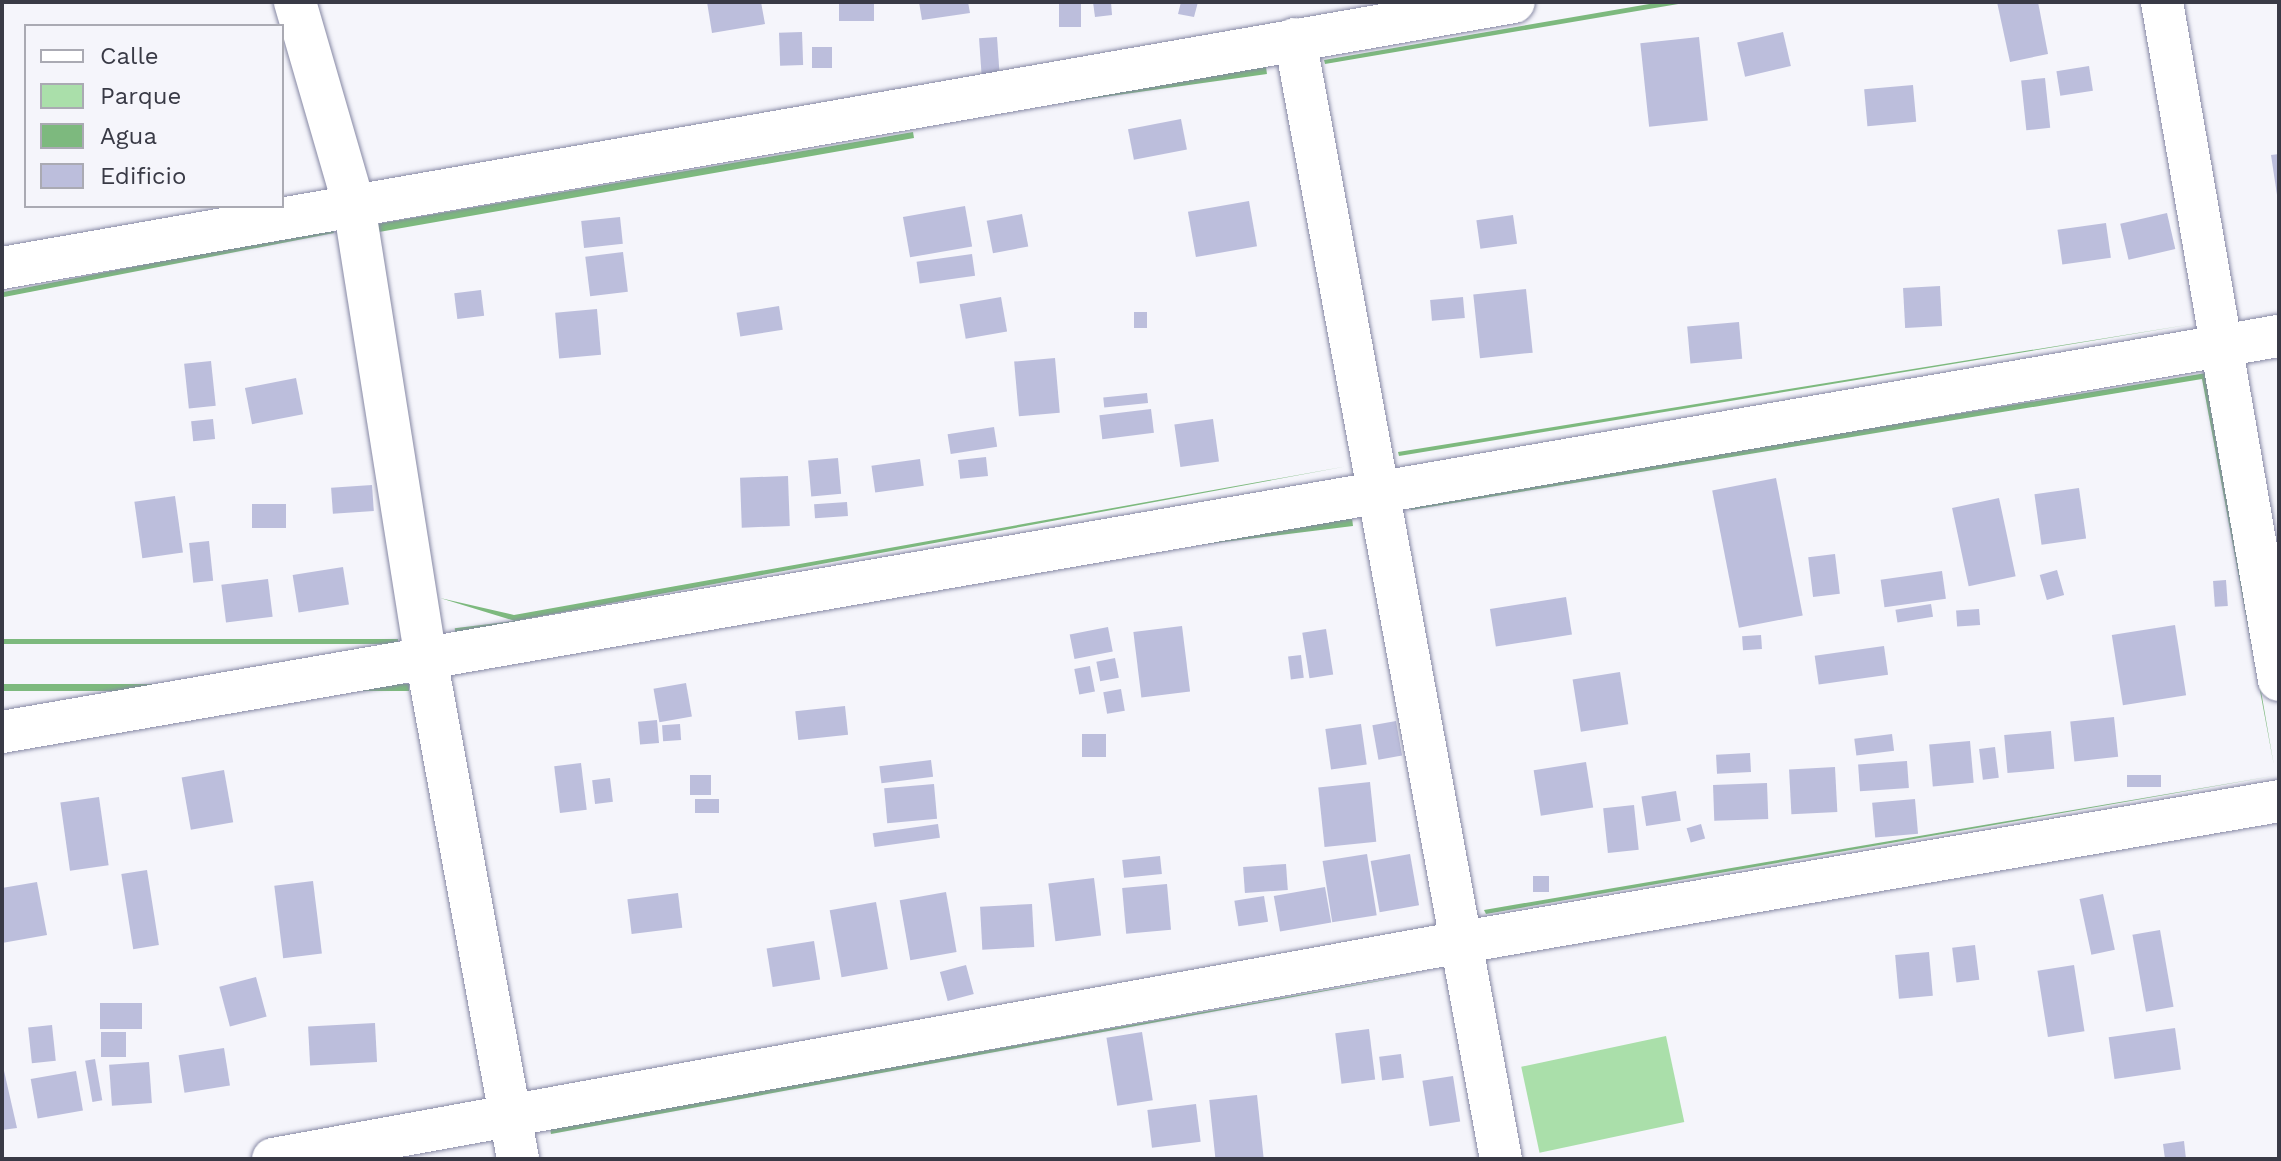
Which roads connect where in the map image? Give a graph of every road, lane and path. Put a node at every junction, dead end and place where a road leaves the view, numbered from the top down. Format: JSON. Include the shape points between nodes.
{"nodes":[{"id":1,"x":295,"y":2,"type":"edge"},
{"id":2,"x":1514,"y":2,"type":"edge"},
{"id":3,"x":2162,"y":2,"type":"edge"},
{"id":4,"x":1389,"y":13,"type":"edge"},
{"id":5,"x":1295,"y":39,"type":"junction"},
{"id":6,"x":354,"y":205,"type":"junction"},
{"id":7,"x":2,"y":268,"type":"edge"},
{"id":8,"x":2279,"y":336,"type":"edge"},
{"id":9,"x":2221,"y":345,"type":"junction"},
{"id":10,"x":1380,"y":490,"type":"junction"},
{"id":11,"x":426,"y":658,"type":"junction"},
{"id":12,"x":2279,"y":680,"type":"edge"},
{"id":13,"x":2,"y":732,"type":"edge"},
{"id":14,"x":2279,"y":801,"type":"edge"},
{"id":15,"x":1461,"y":942,"type":"junction"},
{"id":16,"x":510,"y":1118,"type":"junction"},
{"id":17,"x":273,"y":1159,"type":"edge"},
{"id":18,"x":518,"y":1159,"type":"edge"},
{"id":19,"x":1501,"y":1159,"type":"edge"}],
"edges":[{"from":1,"to":6,"type":"street"},
{"from":2,"to":4,"type":"street"},
{"from":3,"to":9,"type":"street"},
{"from":4,"to":5,"type":"street"},
{"from":5,"to":6,"type":"street"},
{"from":5,"to":10,"type":"street"},
{"from":6,"to":7,"type":"street"},
{"from":6,"to":11,"type":"street"},
{"from":8,"to":9,"type":"street"},
{"from":9,"to":10,"type":"street"},
{"from":9,"to":12,"type":"street"},
{"from":10,"to":11,"type":"street"},
{"from":10,"to":15,"type":"street"},
{"from":11,"to":13,"type":"street"},
{"from":11,"to":16,"type":"street"},
{"from":14,"to":15,"type":"street"},
{"from":15,"to":16,"type":"street"},
{"from":15,"to":19,"type":"street"},
{"from":16,"to":17,"type":"street"},
{"from":16,"to":18,"type":"street"}]}
